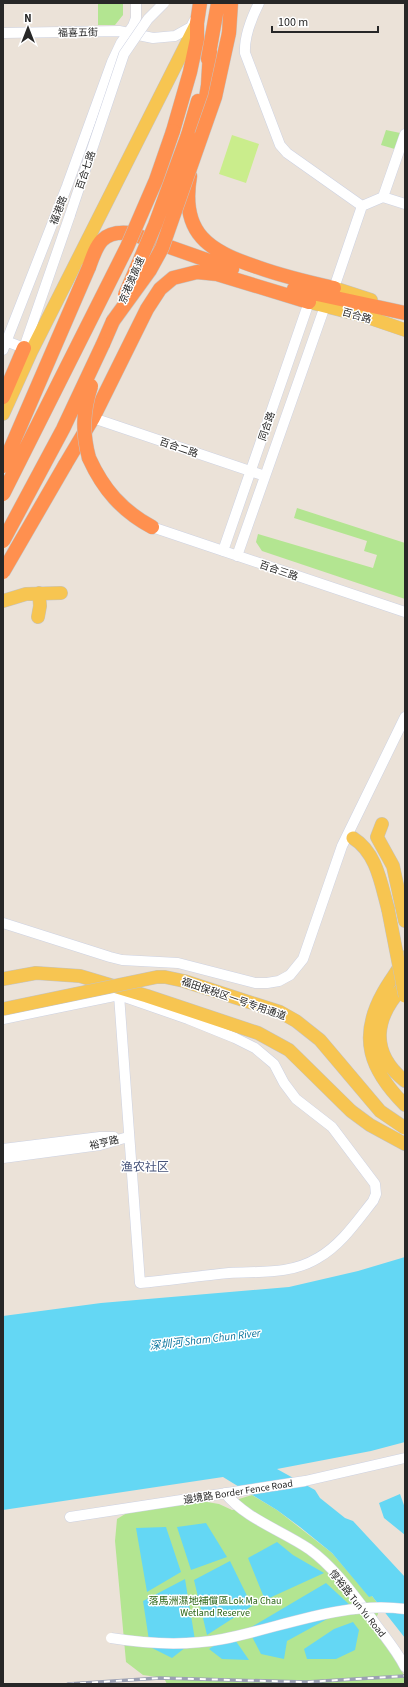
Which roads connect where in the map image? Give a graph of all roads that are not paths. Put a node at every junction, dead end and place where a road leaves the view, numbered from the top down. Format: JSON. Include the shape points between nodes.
{"nodes":[{"id":1,"x":136,"y":3,"type":"edge"},
{"id":2,"x":164,"y":3,"type":"edge"},
{"id":3,"x":218,"y":3,"type":"edge"},
{"id":4,"x":231,"y":3,"type":"edge"},
{"id":5,"x":259,"y":3,"type":"edge"},
{"id":6,"x":200,"y":5,"type":"edge"},
{"id":7,"x":197,"y":23,"type":"junction"},
{"id":8,"x":129,"y":32,"type":"junction"},
{"id":9,"x":3,"y":33,"type":"edge"},
{"id":10,"x":168,"y":37,"type":"junction"},
{"id":11,"x":183,"y":51,"type":"junction"},
{"id":12,"x":210,"y":51,"type":"junction"},
{"id":13,"x":405,"y":134,"type":"edge"},
{"id":14,"x":383,"y":197,"type":"junction"},
{"id":15,"x":405,"y":204,"type":"edge"},
{"id":16,"x":362,"y":206,"type":"junction"},
{"id":17,"x":334,"y":288,"type":"junction"},
{"id":18,"x":309,"y":302,"type":"junction"},
{"id":19,"x":325,"y":306,"type":"junction"},
{"id":20,"x":405,"y":313,"type":"edge"},
{"id":21,"x":113,"y":321,"type":"junction"},
{"id":22,"x":302,"y":322,"type":"junction"},
{"id":23,"x":317,"y":327,"type":"junction"},
{"id":24,"x":405,"y":330,"type":"edge"},
{"id":25,"x":4,"y":344,"type":"edge"},
{"id":26,"x":104,"y":344,"type":"junction"},
{"id":27,"x":24,"y":348,"type":"junction"},
{"id":28,"x":278,"y":389,"type":"junction"},
{"id":29,"x":3,"y":397,"type":"edge"},
{"id":30,"x":290,"y":403,"type":"junction"},
{"id":31,"x":3,"y":414,"type":"edge"},
{"id":32,"x":93,"y":418,"type":"junction"},
{"id":33,"x":3,"y":466,"type":"edge"},
{"id":34,"x":250,"y":471,"type":"junction"},
{"id":35,"x":265,"y":476,"type":"junction"},
{"id":36,"x":3,"y":494,"type":"edge"},
{"id":37,"x":152,"y":527,"type":"joint"},
{"id":38,"x":3,"y":541,"type":"edge"},
{"id":39,"x":223,"y":551,"type":"junction"},
{"id":40,"x":237,"y":556,"type":"junction"},
{"id":41,"x":3,"y":572,"type":"edge"},
{"id":42,"x":39,"y":593,"type":"junction"},
{"id":43,"x":61,"y":593,"type":"dead end"},
{"id":44,"x":3,"y":601,"type":"edge"},
{"id":45,"x":405,"y":612,"type":"edge"},
{"id":46,"x":38,"y":617,"type":"dead end"},
{"id":47,"x":405,"y":717,"type":"edge"},
{"id":48,"x":382,"y":824,"type":"dead end"},
{"id":49,"x":353,"y":838,"type":"dead end"},
{"id":50,"x":405,"y":921,"type":"edge"},
{"id":51,"x":3,"y":923,"type":"edge"},
{"id":52,"x":405,"y":957,"type":"edge"},
{"id":53,"x":3,"y":979,"type":"edge"},
{"id":54,"x":405,"y":985,"type":"edge"},
{"id":55,"x":119,"y":995,"type":"junction"},
{"id":56,"x":405,"y":996,"type":"edge"},
{"id":57,"x":3,"y":1009,"type":"edge"},
{"id":58,"x":3,"y":1019,"type":"edge"},
{"id":59,"x":402,"y":1079,"type":"edge"},
{"id":60,"x":405,"y":1105,"type":"edge"},
{"id":61,"x":405,"y":1128,"type":"edge"},
{"id":62,"x":128,"y":1137,"type":"junction"},
{"id":63,"x":405,"y":1144,"type":"edge"},
{"id":64,"x":3,"y":1149,"type":"edge"},
{"id":65,"x":3,"y":1158,"type":"edge"},
{"id":66,"x":405,"y":1458,"type":"edge"},
{"id":67,"x":225,"y":1493,"type":"junction"},
{"id":68,"x":70,"y":1517,"type":"dead end"},
{"id":69,"x":405,"y":1609,"type":"edge"},
{"id":70,"x":111,"y":1638,"type":"dead end"},
{"id":71,"x":405,"y":1666,"type":"edge"}],
"edges":[{"from":1,"to":8,"type":"street","name":"福港路","via":[[136,18]]},
{"from":2,"to":27,"type":"street","name":"百合七路","bridge":true,"via":[[148,19],[124,54]]},
{"from":3,"to":12,"type":"highway","name":"京港澳高速"},
{"from":4,"to":21,"type":"highway","bridge":true,"via":[[229,33],[215,97],[162,248],[150,270]]},
{"from":5,"to":16,"type":"street","via":[[244,43],[245,53],[280,145],[287,153]]},
{"from":6,"to":7,"type":"highway","name":"京港澳高速"},
{"from":6,"to":10,"type":"street","via":[[190,27]]},
{"from":7,"to":11,"type":"main road"},
{"from":7,"to":36,"type":"highway","name":"京港澳高速","bridge":true,"via":[[197,39],[190,72],[156,180],[127,247]]},
{"from":8,"to":9,"type":"street","name":"福喜五街"},
{"from":8,"to":10,"type":"street","name":"福喜五街","via":[[153,38]]},
{"from":8,"to":25,"type":"street","name":"福港路","via":[[112,62]]},
{"from":10,"to":11,"type":"street"},
{"from":11,"to":31,"type":"main road","via":[[31,352]]},
{"from":12,"to":17,"type":"highway","via":[[205,105],[189,180],[189,206],[194,226],[209,246],[233,259],[285,277]]},
{"from":12,"to":21,"type":"highway","name":"京港澳高速","bridge":true,"via":[[188,135],[155,224]]},
{"from":13,"to":14,"type":"street"},
{"from":14,"to":15,"type":"street"},
{"from":14,"to":16,"type":"street"},
{"from":16,"to":17,"type":"street"},
{"from":17,"to":20,"type":"main road","name":"百合路"},
{"from":18,"to":19,"type":"main road","name":"百合路"},
{"from":18,"to":22,"type":"street","name":"同合路"},
{"from":18,"to":32,"type":"highway","via":[[217,274],[197,272],[173,278],[160,289],[147,309]]},
{"from":19,"to":23,"type":"street"},
{"from":19,"to":24,"type":"main road","name":"百合路"},
{"from":20,"to":33,"type":"highway","bridge":true,"via":[[277,284],[130,233],[115,232],[97,247]]},
{"from":21,"to":26,"type":"highway","name":"京港澳高速"},
{"from":22,"to":23,"type":"street"},
{"from":22,"to":28,"type":"street","name":"同合路"},
{"from":23,"to":30,"type":"street"},
{"from":25,"to":27,"type":"street"},
{"from":26,"to":37,"type":"highway","bridge":true,"via":[[84,414],[83,434],[89,458],[98,477],[114,499],[135,517]]},
{"from":26,"to":38,"type":"highway","name":"京港澳高速","bridge":true,"via":[[63,429]]},
{"from":27,"to":29,"type":"highway"},
{"from":28,"to":30,"type":"street"},
{"from":28,"to":34,"type":"street","name":"同合路"},
{"from":30,"to":35,"type":"street","name":"同合路"},
{"from":32,"to":34,"type":"street","name":"百合二路"},
{"from":32,"to":41,"type":"highway","bridge":true},
{"from":34,"to":35,"type":"street","name":"百合二路"},
{"from":34,"to":39,"type":"street","name":"同合路"},
{"from":35,"to":40,"type":"street","name":"同合路"},
{"from":37,"to":39,"type":"street","name":"百合三路"},
{"from":39,"to":40,"type":"street","name":"百合三路"},
{"from":40,"to":45,"type":"street","name":"百合三路"},
{"from":42,"to":43,"type":"main road"},
{"from":42,"to":44,"type":"main road","via":[[18,595]]},
{"from":42,"to":46,"type":"main road"},
{"from":47,"to":51,"type":"street","via":[[342,846],[303,959],[290,975],[268,983],[255,983],[178,963],[110,958]]},
{"from":48,"to":50,"type":"main road","via":[[377,836],[393,866]]},
{"from":49,"to":56,"type":"main road","bridge":true,"via":[[363,844],[375,864],[388,909]]},
{"from":52,"to":60,"type":"main road","via":[[374,1010],[369,1029],[376,1065],[390,1089]]},
{"from":53,"to":63,"type":"main road","via":[[36,973],[73,975],[198,1012],[272,1040],[299,1058],[351,1111],[370,1125]]},
{"from":54,"to":59,"type":"main road","via":[[385,1014],[380,1031],[381,1052]]},
{"from":55,"to":58,"type":"street"},
{"from":55,"to":62,"type":"street"},
{"from":55,"to":62,"type":"street","via":[[188,1019],[235,1038],[265,1054],[296,1099],[332,1127],[369,1174],[375,1184],[376,1194],[373,1201],[333,1248],[318,1259],[293,1269],[140,1283]]},
{"from":57,"to":61,"type":"main road","name":"福田保税区一号专用通道","bridge":true,"via":[[157,978],[184,981],[280,1012],[300,1024],[325,1044],[380,1111]]},
{"from":62,"to":64,"type":"street","name":"裕亨路","via":[[100,1137]]},
{"from":62,"to":65,"type":"street","name":"裕亨路","via":[[100,1145]]},
{"from":66,"to":67,"type":"street","name":"邊境路 Border Fence Road","via":[[304,1481]]},
{"from":67,"to":68,"type":"street","name":"邊境路 Border Fence Road"},
{"from":67,"to":71,"type":"street","name":"惇裕路 Tun Yu Road","via":[[236,1506],[310,1549],[328,1565],[396,1649]]},
{"from":69,"to":70,"type":"street","bridge":true,"via":[[374,1608],[329,1613],[209,1641],[145,1643]]}]}
